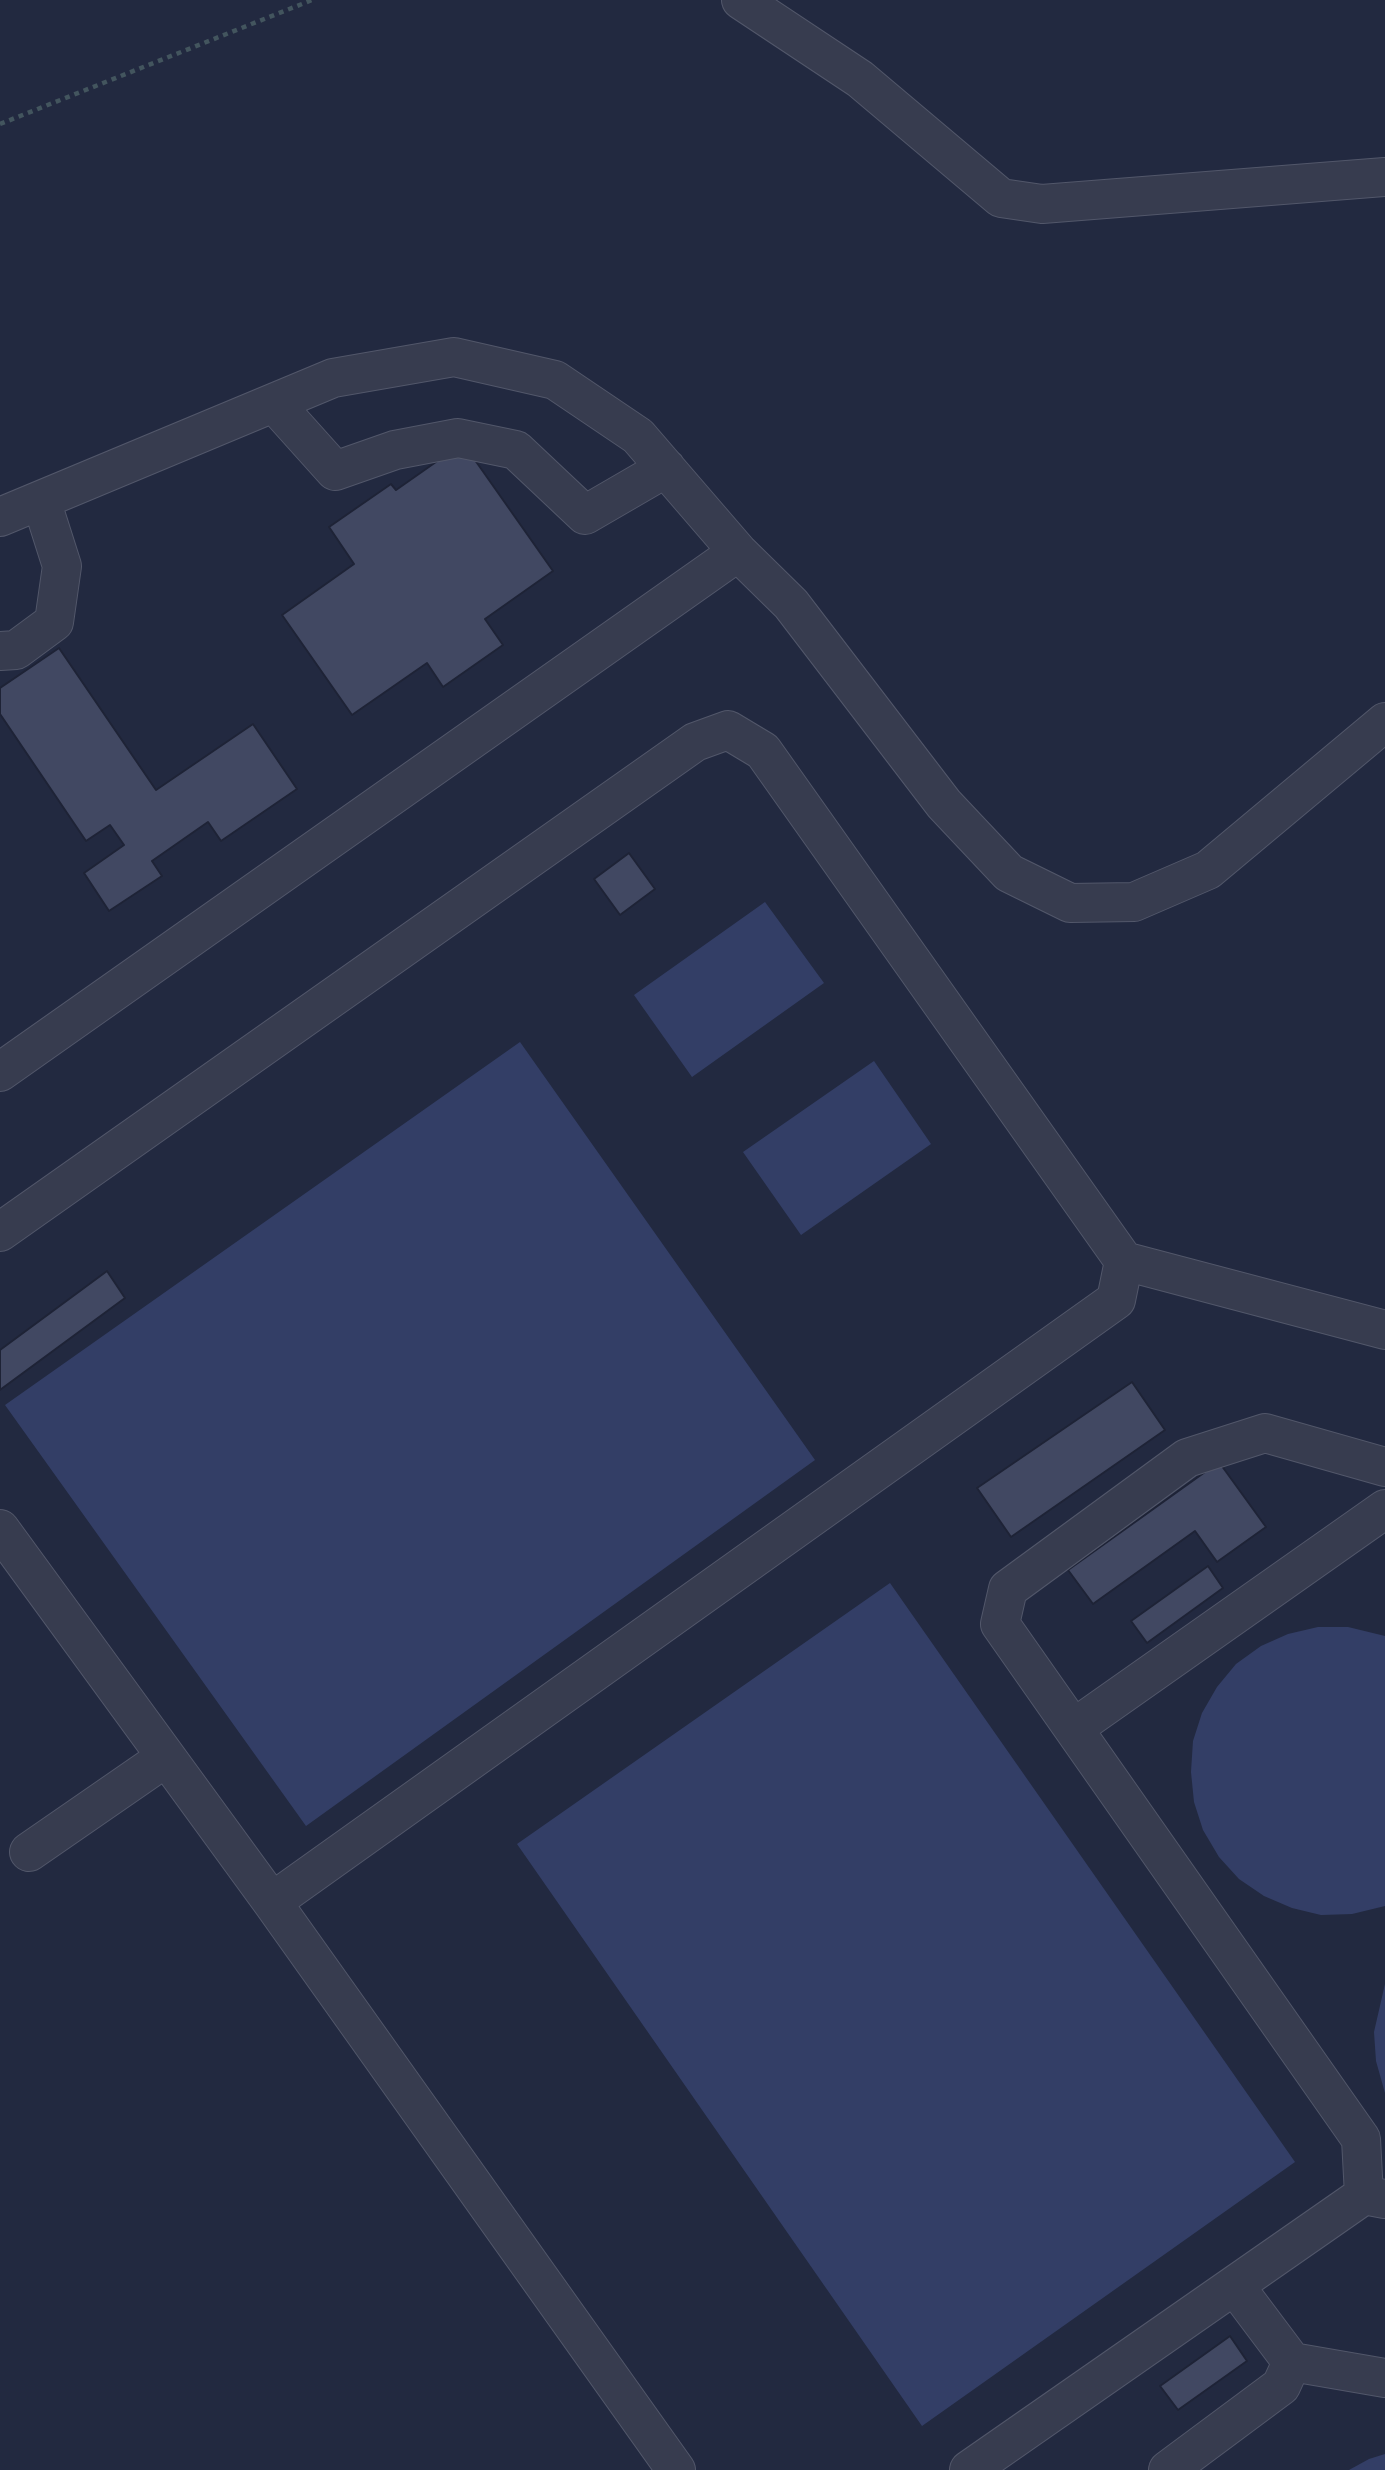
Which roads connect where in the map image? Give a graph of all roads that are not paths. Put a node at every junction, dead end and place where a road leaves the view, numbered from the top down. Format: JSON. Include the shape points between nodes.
{"nodes":[{"id":1,"x":741,"y":0,"type":"edge"},
{"id":2,"x":1385,"y":177,"type":"edge"},
{"id":3,"x":274,"y":403,"type":"junction"},
{"id":4,"x":666,"y":468,"type":"junction"},
{"id":5,"x":41,"y":500,"type":"junction"},
{"id":6,"x":0,"y":517,"type":"edge"},
{"id":7,"x":738,"y":552,"type":"junction"},
{"id":8,"x":0,"y":651,"type":"edge"},
{"id":9,"x":1385,"y":722,"type":"edge"},
{"id":10,"x":0,"y":1072,"type":"edge"},
{"id":11,"x":0,"y":1232,"type":"edge"},
{"id":12,"x":1124,"y":1261,"type":"junction"},
{"id":13,"x":1385,"y":1330,"type":"edge"},
{"id":14,"x":1385,"y":1467,"type":"edge"},
{"id":15,"x":1385,"y":1509,"type":"edge"},
{"id":16,"x":0,"y":1529,"type":"edge"},
{"id":17,"x":1074,"y":1728,"type":"junction"},
{"id":18,"x":165,"y":1758,"type":"junction"},
{"id":19,"x":29,"y":1852,"type":"dead end"},
{"id":20,"x":272,"y":1902,"type":"junction"},
{"id":21,"x":1374,"y":2197,"type":"edge"},
{"id":22,"x":1235,"y":2286,"type":"junction"},
{"id":23,"x":1292,"y":2362,"type":"junction"},
{"id":24,"x":1385,"y":2378,"type":"edge"},
{"id":25,"x":676,"y":2470,"type":"edge"},
{"id":26,"x":969,"y":2470,"type":"edge"},
{"id":27,"x":1168,"y":2470,"type":"edge"}],
"edges":[{"from":1,"to":2,"type":"lane","via":[[860,79],[1001,198],[1042,204]]},
{"from":3,"to":4,"type":"lane","via":[[333,378],[454,357],[555,380],[638,436]]},
{"from":3,"to":4,"type":"lane","via":[[335,471],[395,450],[458,438],[516,450],[585,515]]},
{"from":3,"to":5,"type":"lane"},
{"from":4,"to":7,"type":"lane"},
{"from":5,"to":6,"type":"lane"},
{"from":5,"to":8,"type":"lane","via":[[62,566],[54,622],[16,650]]},
{"from":7,"to":9,"type":"lane","via":[[791,604],[944,804],[1010,873],[1070,903],[1134,902],[1208,870]]},
{"from":7,"to":10,"type":"lane"},
{"from":11,"to":12,"type":"lane","via":[[695,742],[728,730],[763,751]]},
{"from":12,"to":13,"type":"lane"},
{"from":12,"to":20,"type":"lane","via":[[1116,1300]]},
{"from":14,"to":17,"type":"lane","via":[[1265,1433],[1187,1458],[1009,1589],[1000,1624]]},
{"from":15,"to":17,"type":"lane"},
{"from":16,"to":18,"type":"lane"},
{"from":17,"to":21,"type":"lane","via":[[1361,2138]]},
{"from":18,"to":19,"type":"lane"},
{"from":18,"to":20,"type":"lane"},
{"from":20,"to":25,"type":"lane"},
{"from":21,"to":22,"type":"lane"},
{"from":22,"to":23,"type":"lane"},
{"from":22,"to":26,"type":"lane"},
{"from":23,"to":24,"type":"lane"},
{"from":23,"to":27,"type":"lane","via":[[1273,2393]]}]}
